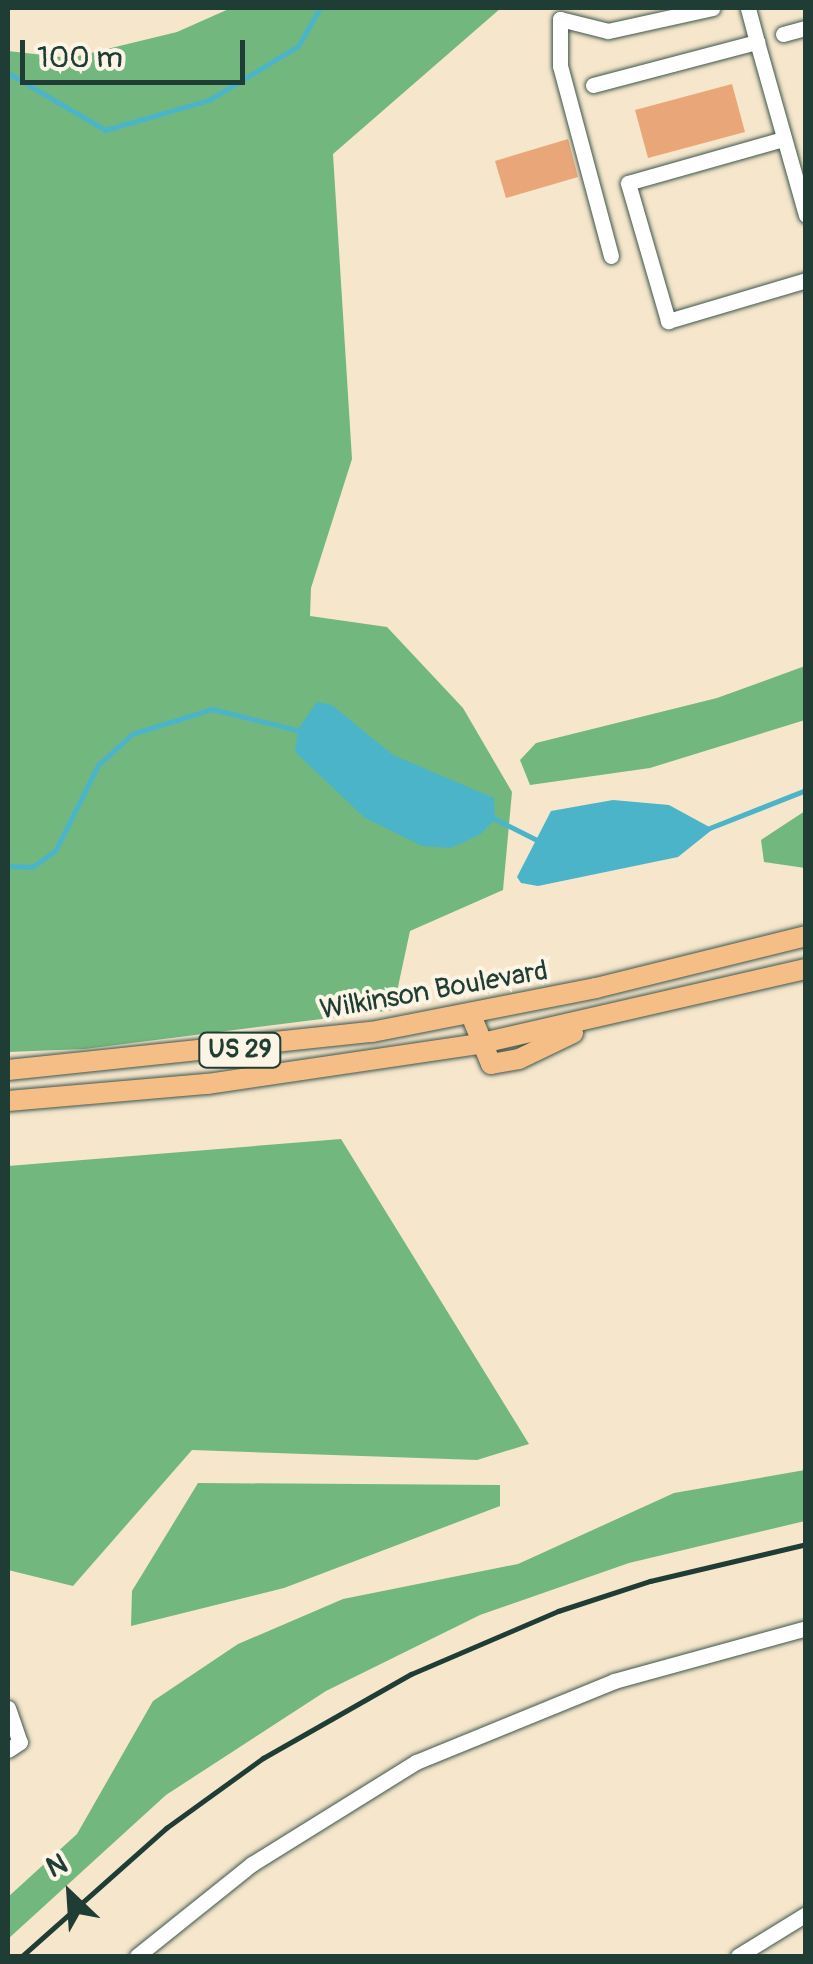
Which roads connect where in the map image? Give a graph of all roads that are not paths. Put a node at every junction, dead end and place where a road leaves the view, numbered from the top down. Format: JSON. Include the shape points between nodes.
{"nodes":[{"id":1,"x":713,"y":8,"type":"edge"},
{"id":2,"x":748,"y":8,"type":"edge"},
{"id":3,"x":806,"y":28,"type":"edge"},
{"id":4,"x":783,"y":34,"type":"dead end"},
{"id":5,"x":757,"y":42,"type":"junction"},
{"id":6,"x":593,"y":86,"type":"dead end"},
{"id":7,"x":783,"y":139,"type":"junction"},
{"id":8,"x":806,"y":215,"type":"edge"},
{"id":9,"x":612,"y":256,"type":"dead end"},
{"id":10,"x":806,"y":280,"type":"edge"},
{"id":11,"x":806,"y":936,"type":"edge"},
{"id":12,"x":806,"y":969,"type":"edge"},
{"id":13,"x":471,"y":1015,"type":"junction"},
{"id":14,"x":478,"y":1044,"type":"junction"},
{"id":15,"x":8,"y":1070,"type":"edge"},
{"id":16,"x":8,"y":1101,"type":"edge"},
{"id":17,"x":806,"y":1628,"type":"edge"},
{"id":18,"x":8,"y":1708,"type":"edge"},
{"id":19,"x":8,"y":1750,"type":"edge"},
{"id":20,"x":806,"y":1914,"type":"edge"},
{"id":21,"x":137,"y":1956,"type":"edge"},
{"id":22,"x":738,"y":1956,"type":"edge"}],
"edges":[{"from":1,"to":9,"type":"lane","via":[[608,32],[560,19],[560,66]]},
{"from":2,"to":5,"type":"lane"},
{"from":3,"to":4,"type":"lane"},
{"from":5,"to":6,"type":"lane"},
{"from":5,"to":7,"type":"lane"},
{"from":7,"to":8,"type":"lane"},
{"from":7,"to":10,"type":"lane","via":[[628,183],[668,320]]},
{"from":11,"to":13,"type":"main road","name":"Wilkinson Boulevard","number":"US 29"},
{"from":12,"to":14,"type":"main road","via":[[602,1018],[500,1064],[484,1060]]},
{"from":13,"to":14,"type":"main road"},
{"from":13,"to":15,"type":"main road","name":"Wilkinson Boulevard","number":"US 29","via":[[272,1046]]},
{"from":14,"to":16,"type":"main road","name":"Wilkinson Boulevard","number":"US 29","via":[[208,1084]]},
{"from":17,"to":21,"type":"lane","via":[[614,1681],[416,1762],[252,1864]]},
{"from":18,"to":19,"type":"lane","via":[[20,1742]]},
{"from":20,"to":22,"type":"lane"}]}
